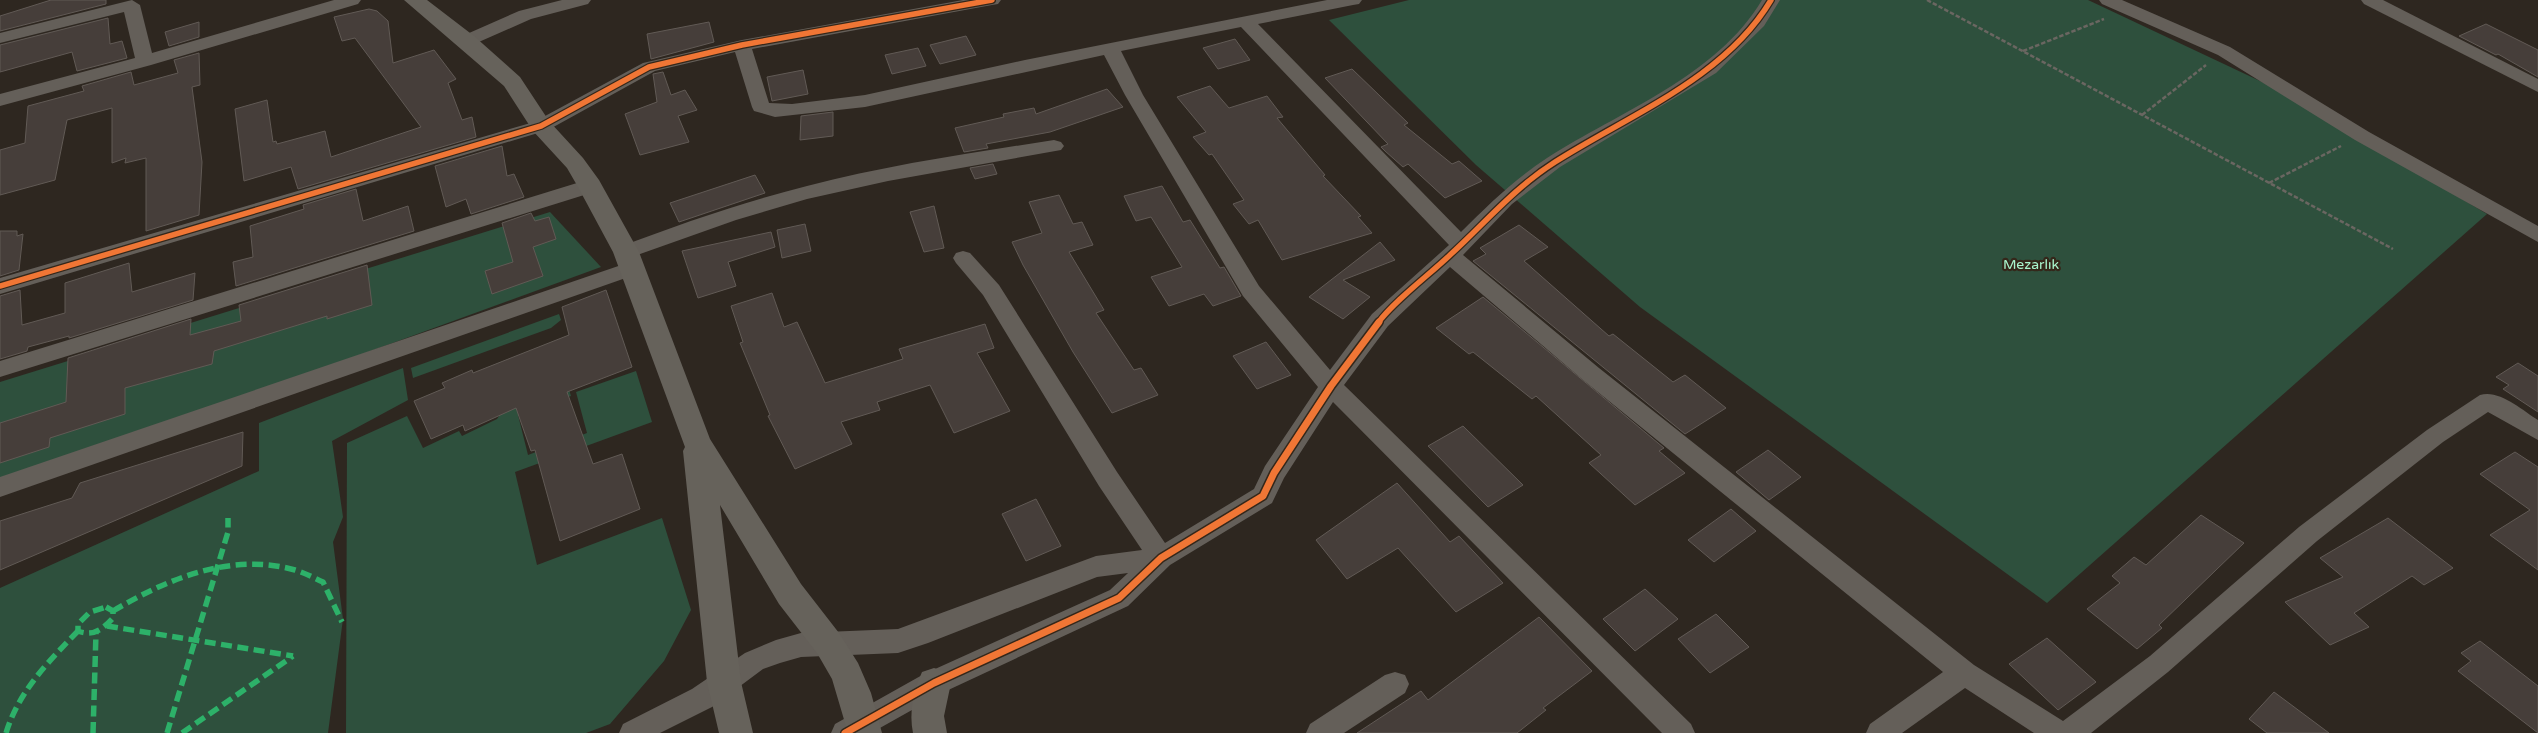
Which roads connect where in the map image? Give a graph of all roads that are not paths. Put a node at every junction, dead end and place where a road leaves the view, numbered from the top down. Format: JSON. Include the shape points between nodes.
{"nodes":[{"id":1,"x":352,"y":0,"type":"edge"},
{"id":2,"x":414,"y":0,"type":"edge"},
{"id":3,"x":582,"y":0,"type":"edge"},
{"id":4,"x":1353,"y":0,"type":"edge"},
{"id":5,"x":1771,"y":0,"type":"edge"},
{"id":6,"x":2108,"y":0,"type":"edge"},
{"id":7,"x":2370,"y":0,"type":"edge"},
{"id":8,"x":984,"y":1,"type":"edge"},
{"id":9,"x":1247,"y":22,"type":"junction"},
{"id":10,"x":0,"y":38,"type":"edge"},
{"id":11,"x":466,"y":41,"type":"junction"},
{"id":12,"x":742,"y":45,"type":"junction"},
{"id":13,"x":1110,"y":48,"type":"junction"},
{"id":14,"x":145,"y":61,"type":"junction"},
{"id":15,"x":2538,"y":86,"type":"edge"},
{"id":16,"x":0,"y":100,"type":"edge"},
{"id":17,"x":541,"y":126,"type":"junction"},
{"id":18,"x":1054,"y":146,"type":"dead end"},
{"id":19,"x":590,"y":186,"type":"junction"},
{"id":20,"x":2538,"y":236,"type":"edge"},
{"id":21,"x":1456,"y":251,"type":"junction"},
{"id":22,"x":963,"y":258,"type":"dead end"},
{"id":23,"x":629,"y":260,"type":"junction"},
{"id":24,"x":0,"y":286,"type":"edge"},
{"id":25,"x":0,"y":369,"type":"edge"},
{"id":26,"x":1331,"y":386,"type":"junction"},
{"id":27,"x":2538,"y":431,"type":"edge"},
{"id":28,"x":697,"y":442,"type":"junction"},
{"id":29,"x":0,"y":487,"type":"edge"},
{"id":30,"x":1161,"y":558,"type":"junction"},
{"id":31,"x":828,"y":644,"type":"junction"},
{"id":32,"x":1964,"y":674,"type":"junction"},
{"id":33,"x":724,"y":682,"type":"junction"},
{"id":34,"x":934,"y":683,"type":"junction"},
{"id":35,"x":1395,"y":684,"type":"dead end"},
{"id":36,"x":857,"y":730,"type":"edge"},
{"id":37,"x":633,"y":733,"type":"edge"},
{"id":38,"x":736,"y":733,"type":"edge"},
{"id":39,"x":930,"y":733,"type":"edge"},
{"id":40,"x":1320,"y":733,"type":"edge"},
{"id":41,"x":1681,"y":733,"type":"edge"},
{"id":42,"x":1880,"y":733,"type":"edge"},
{"id":43,"x":2058,"y":733,"type":"edge"},
{"id":44,"x":2069,"y":733,"type":"edge"}],
"edges":[{"from":1,"to":14,"type":"street"},
{"from":2,"to":11,"type":"main road"},
{"from":3,"to":11,"type":"street","via":[[525,15]]},
{"from":4,"to":9,"type":"street"},
{"from":5,"to":21,"type":"street","via":[[1758,22],[1710,69],[1553,163],[1505,199]]},
{"from":6,"to":20,"type":"street","via":[[2224,51],[2362,136]]},
{"from":7,"to":15,"type":"street"},
{"from":8,"to":12,"type":"street"},
{"from":9,"to":13,"type":"street"},
{"from":9,"to":21,"type":"street"},
{"from":10,"to":14,"type":"street","via":[[131,5]]},
{"from":11,"to":17,"type":"main road","via":[[512,82]]},
{"from":12,"to":13,"type":"street","via":[[761,107],[775,111],[864,101]]},
{"from":12,"to":17,"type":"street","via":[[650,67]]},
{"from":13,"to":26,"type":"street","via":[[1134,95],[1251,291]]},
{"from":14,"to":16,"type":"street"},
{"from":17,"to":19,"type":"main road","via":[[575,163]]},
{"from":17,"to":24,"type":"street"},
{"from":18,"to":23,"type":"street","via":[[832,186],[711,220]]},
{"from":19,"to":23,"type":"main road"},
{"from":19,"to":25,"type":"street"},
{"from":21,"to":26,"type":"street","via":[[1380,320]]},
{"from":21,"to":32,"type":"street","via":[[1591,374]]},
{"from":22,"to":30,"type":"street","via":[[992,290],[1108,480]]},
{"from":23,"to":28,"type":"main road"},
{"from":23,"to":29,"type":"street"},
{"from":26,"to":30,"type":"street","via":[[1274,473],[1263,496]]},
{"from":26,"to":41,"type":"street"},
{"from":27,"to":44,"type":"street","via":[[2488,401],[2435,436],[2308,534],[2159,664]]},
{"from":28,"to":31,"type":"main road","via":[[790,594]]},
{"from":28,"to":33,"type":"main road"},
{"from":30,"to":31,"type":"street","via":[[1096,567],[898,641]]},
{"from":30,"to":34,"type":"street","via":[[1119,598]]},
{"from":31,"to":33,"type":"street","via":[[801,645],[776,652],[754,661]]},
{"from":31,"to":36,"type":"main road","via":[[854,693]]},
{"from":32,"to":42,"type":"street"},
{"from":32,"to":43,"type":"street"},
{"from":33,"to":37,"type":"street","via":[[702,698]]},
{"from":33,"to":38,"type":"main road"},
{"from":34,"to":36,"type":"street"},
{"from":34,"to":39,"type":"main road","via":[[927,716]]},
{"from":35,"to":40,"type":"street"}]}
